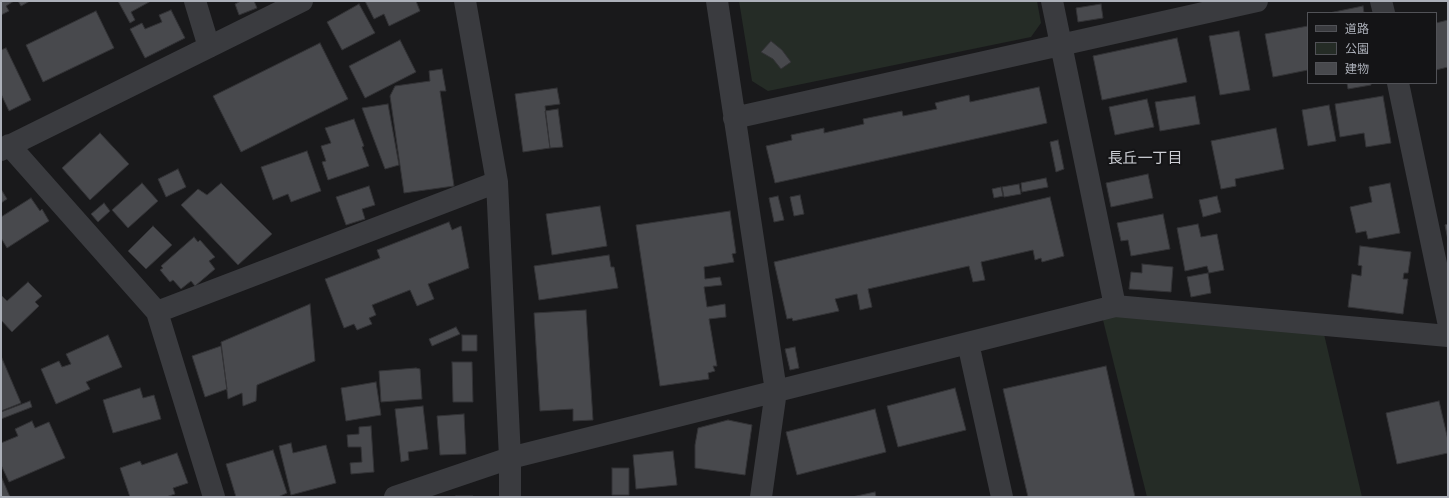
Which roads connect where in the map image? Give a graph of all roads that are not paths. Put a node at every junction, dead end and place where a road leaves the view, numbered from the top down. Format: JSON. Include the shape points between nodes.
{"nodes":[{"id":1,"x":195,"y":1,"type":"edge"},
{"id":2,"x":302,"y":1,"type":"edge"},
{"id":3,"x":465,"y":1,"type":"edge"},
{"id":4,"x":717,"y":1,"type":"edge"},
{"id":5,"x":1052,"y":1,"type":"edge"},
{"id":6,"x":1257,"y":1,"type":"edge"},
{"id":7,"x":1381,"y":1,"type":"edge"},
{"id":8,"x":1384,"y":12,"type":"edge"},
{"id":9,"x":1061,"y":44,"type":"junction"},
{"id":10,"x":209,"y":47,"type":"junction"},
{"id":11,"x":1398,"y":84,"type":"edge"},
{"id":12,"x":734,"y":118,"type":"junction"},
{"id":13,"x":5,"y":147,"type":"edge"},
{"id":14,"x":497,"y":182,"type":"junction"},
{"id":15,"x":1115,"y":306,"type":"junction"},
{"id":16,"x":157,"y":312,"type":"junction"},
{"id":17,"x":1448,"y":321,"type":"edge"},
{"id":18,"x":1448,"y":336,"type":"edge"},
{"id":19,"x":968,"y":343,"type":"junction"},
{"id":20,"x":776,"y":391,"type":"junction"},
{"id":21,"x":510,"y":458,"type":"junction"},
{"id":22,"x":214,"y":497,"type":"edge"},
{"id":23,"x":395,"y":497,"type":"edge"},
{"id":24,"x":510,"y":497,"type":"edge"},
{"id":25,"x":761,"y":497,"type":"edge"},
{"id":26,"x":1002,"y":497,"type":"edge"}],
"edges":[{"from":1,"to":10,"type":"street"},
{"from":2,"to":10,"type":"street"},
{"from":3,"to":14,"type":"street"},
{"from":4,"to":12,"type":"street"},
{"from":5,"to":9,"type":"street"},
{"from":6,"to":9,"type":"street"},
{"from":7,"to":8,"type":"street"},
{"from":9,"to":12,"type":"street"},
{"from":9,"to":15,"type":"street"},
{"from":10,"to":13,"type":"street"},
{"from":11,"to":17,"type":"street"},
{"from":12,"to":20,"type":"street"},
{"from":13,"to":16,"type":"street"},
{"from":14,"to":16,"type":"street"},
{"from":14,"to":21,"type":"street"},
{"from":15,"to":18,"type":"street"},
{"from":15,"to":19,"type":"street"},
{"from":16,"to":22,"type":"street"},
{"from":19,"to":20,"type":"street"},
{"from":19,"to":26,"type":"street"},
{"from":20,"to":21,"type":"street"},
{"from":20,"to":25,"type":"street"},
{"from":21,"to":23,"type":"street"},
{"from":21,"to":24,"type":"street"}]}
